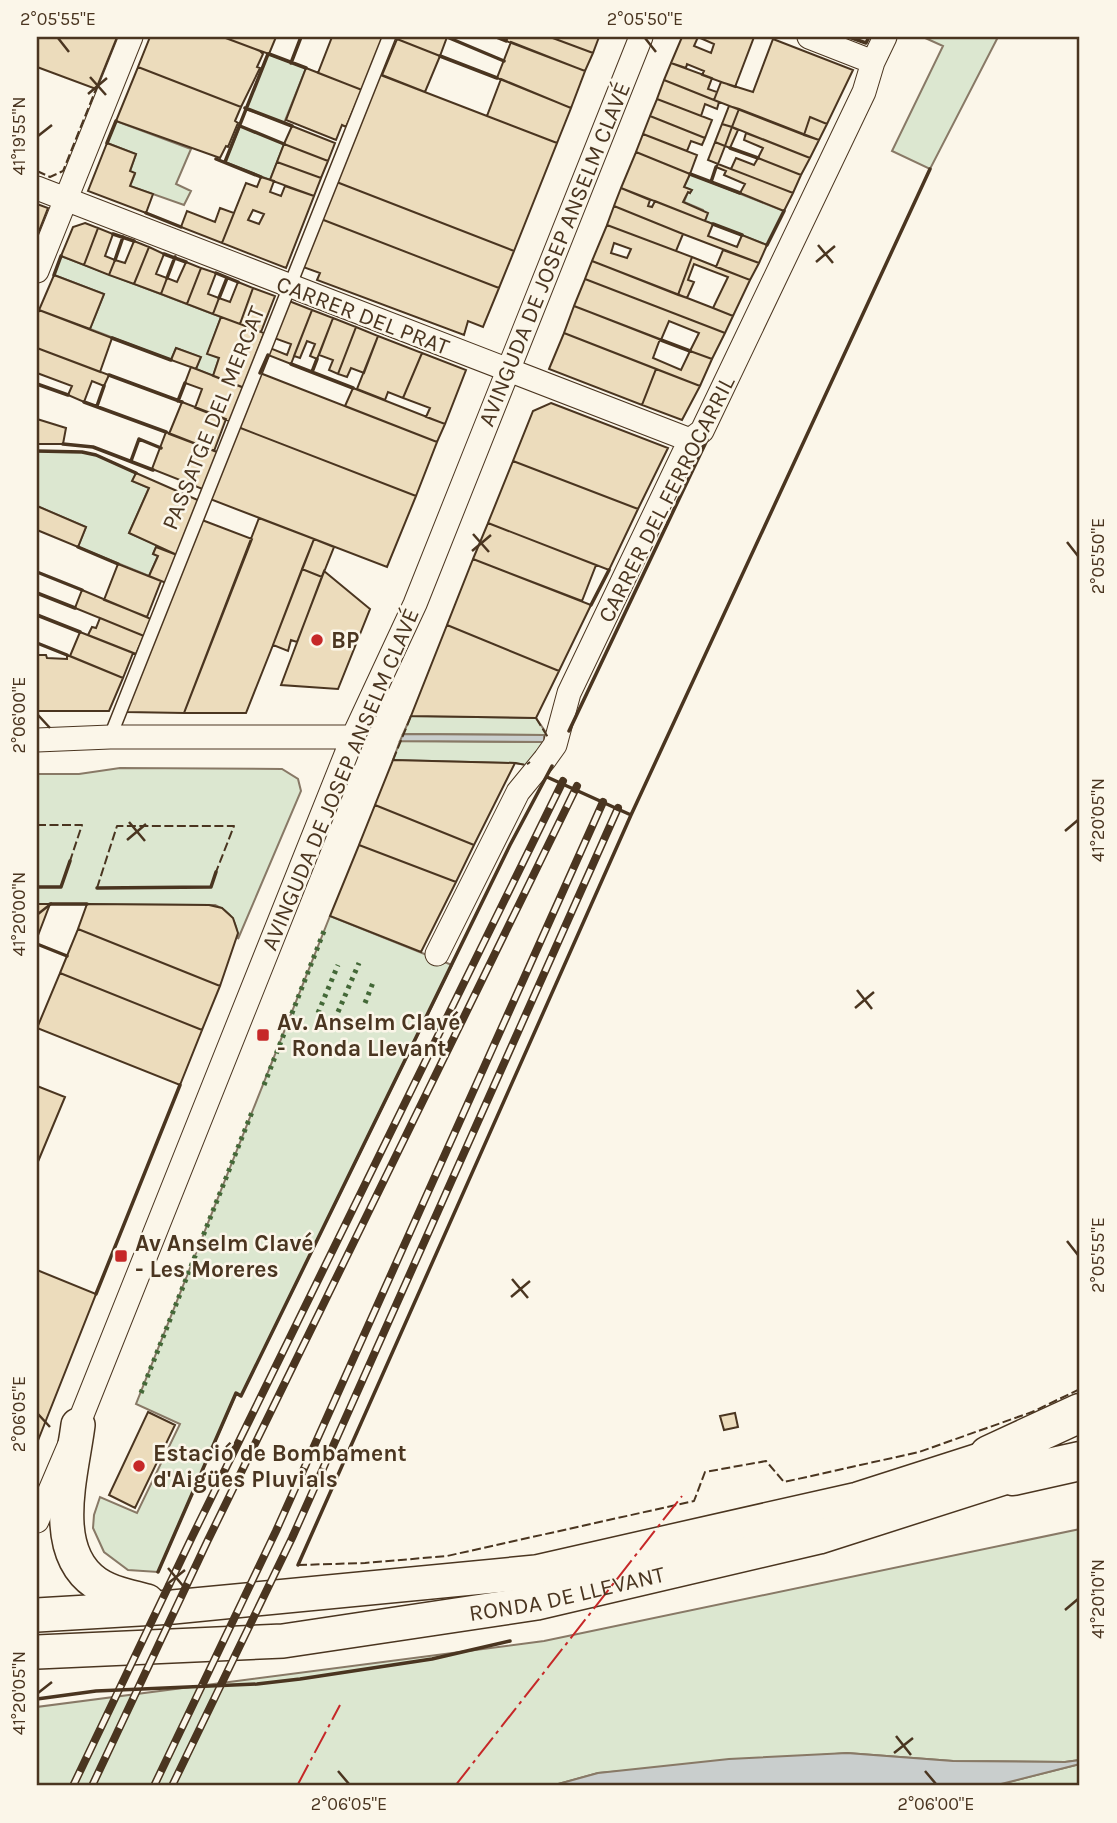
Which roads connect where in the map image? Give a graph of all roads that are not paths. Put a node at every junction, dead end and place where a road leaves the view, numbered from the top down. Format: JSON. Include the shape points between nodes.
{"nodes":[{"id":1,"x":131,"y":37,"type":"edge"},
{"id":2,"x":389,"y":37,"type":"edge"},
{"id":3,"x":641,"y":37,"type":"edge"},
{"id":4,"x":809,"y":37,"type":"edge"},
{"id":5,"x":885,"y":37,"type":"edge"},
{"id":6,"x":873,"y":62,"type":"junction"},
{"id":7,"x":37,"y":188,"type":"edge"},
{"id":8,"x":66,"y":200,"type":"junction"},
{"id":9,"x":37,"y":271,"type":"edge"},
{"id":10,"x":288,"y":286,"type":"junction"},
{"id":11,"x":508,"y":369,"type":"junction"},
{"id":12,"x":690,"y":440,"type":"junction"},
{"id":13,"x":110,"y":737,"type":"junction"},
{"id":14,"x":353,"y":737,"type":"junction"},
{"id":15,"x":37,"y":740,"type":"edge"},
{"id":16,"x":437,"y":954,"type":"dead end"},
{"id":17,"x":1080,"y":1413,"type":"edge"},
{"id":18,"x":78,"y":1426,"type":"junction"},
{"id":19,"x":1080,"y":1430,"type":"edge"},
{"id":20,"x":1080,"y":1452,"type":"edge"},
{"id":21,"x":1080,"y":1461,"type":"edge"},
{"id":22,"x":1001,"y":1465,"type":"junction"},
{"id":23,"x":37,"y":1521,"type":"edge"},
{"id":24,"x":173,"y":1607,"type":"junction"},
{"id":25,"x":37,"y":1616,"type":"edge"},
{"id":26,"x":37,"y":1651,"type":"edge"},
{"id":27,"x":71,"y":1652,"type":"junction"}],
"edges":[{"from":1,"to":8,"type":"street"},
{"from":2,"to":10,"type":"lane","name":"PASSATGE DEL MERCAT"},
{"from":3,"to":11,"type":"street","name":"AVINGUDA DE JOSEP ANSELM CLAVÉ"},
{"from":4,"to":6,"type":"street"},
{"from":5,"to":6,"type":"street","name":"CARRER DEL FERROCARRIL"},
{"from":6,"to":12,"type":"street","name":"CARRER DEL FERROCARRIL","via":[[864,92],[702,431]]},
{"from":7,"to":8,"type":"street","name":"CARRER DEL PRAT"},
{"from":8,"to":9,"type":"street"},
{"from":8,"to":10,"type":"street","name":"CARRER DEL PRAT"},
{"from":10,"to":11,"type":"street","name":"CARRER DEL PRAT"},
{"from":10,"to":13,"type":"lane","name":"PASSATGE DEL MERCAT"},
{"from":11,"to":12,"type":"street","name":"CARRER DEL PRAT"},
{"from":11,"to":14,"type":"street","name":"AVINGUDA DE JOSEP ANSELM CLAVÉ","via":[[415,604]]},
{"from":12,"to":16,"type":"street","name":"CARRER DEL FERROCARRIL","via":[[569,693],[555,745],[518,792]]},
{"from":13,"to":14,"type":"street"},
{"from":13,"to":15,"type":"street"},
{"from":14,"to":18,"type":"street","name":"AVINGUDA DE JOSEP ANSELM CLAVÉ"},
{"from":17,"to":22,"type":"highway"},
{"from":18,"to":23,"type":"street","name":"AVINGUDA DE JOSEP ANSELM CLAVÉ"},
{"from":18,"to":24,"type":"main road","via":[[66,1531],[73,1556],[103,1587]]},
{"from":19,"to":22,"type":"main road","name":"RONDA DE LLEVANT"},
{"from":20,"to":22,"type":"main road","name":"RONDA DE LLEVANT"},
{"from":21,"to":22,"type":"highway"},
{"from":22,"to":24,"type":"main road","name":"RONDA DE LLEVANT","via":[[536,1572]]},
{"from":22,"to":27,"type":"main road","name":"RONDA DE LLEVANT","via":[[819,1537],[537,1603],[283,1641]]},
{"from":24,"to":25,"type":"main road","name":"RONDA DE LLEVANT"},
{"from":25,"to":27,"type":"main road"},
{"from":26,"to":27,"type":"main road","name":"RONDA DE LLEVANT"}]}
